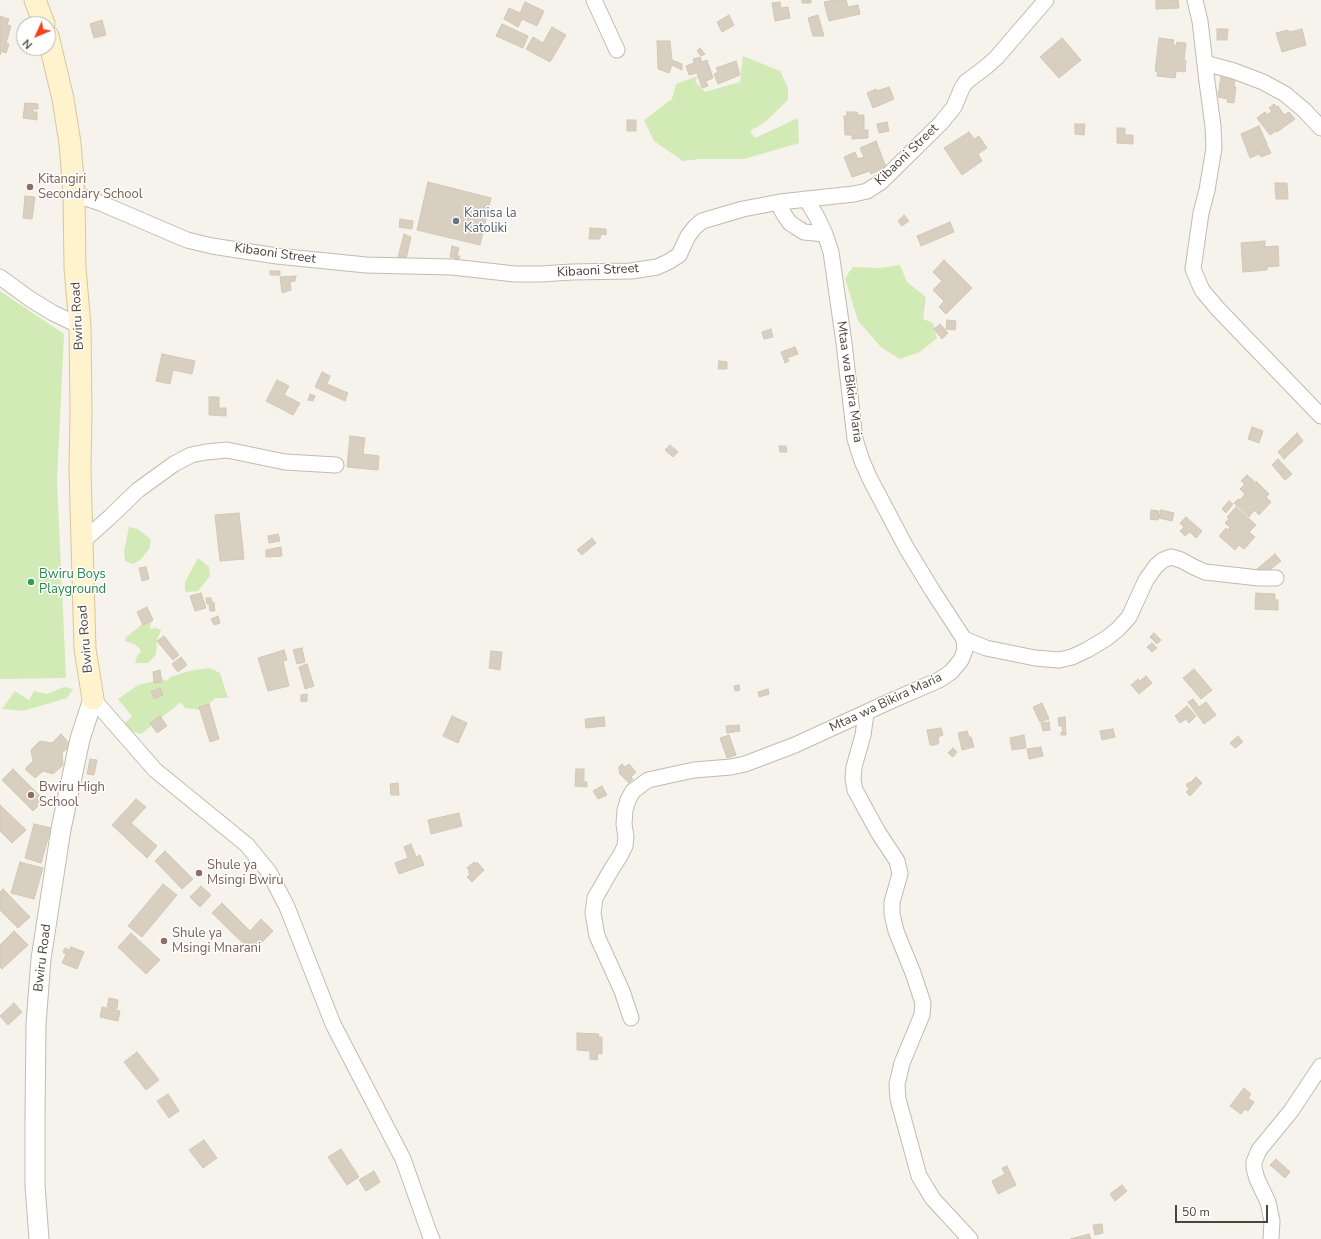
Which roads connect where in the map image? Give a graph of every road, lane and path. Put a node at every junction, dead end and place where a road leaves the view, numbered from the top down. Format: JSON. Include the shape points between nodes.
{"nodes":[{"id":1,"x":35,"y":0,"type":"edge"},
{"id":2,"x":594,"y":0,"type":"edge"},
{"id":3,"x":1046,"y":0,"type":"edge"},
{"id":4,"x":1195,"y":0,"type":"edge"},
{"id":5,"x":41,"y":16,"type":"edge"},
{"id":6,"x":617,"y":50,"type":"dead end"},
{"id":7,"x":52,"y":56,"type":"edge"},
{"id":8,"x":1205,"y":63,"type":"junction"},
{"id":9,"x":1321,"y":128,"type":"edge"},
{"id":10,"x":74,"y":194,"type":"junction"},
{"id":11,"x":806,"y":199,"type":"junction"},
{"id":12,"x":780,"y":202,"type":"junction"},
{"id":13,"x":826,"y":234,"type":"junction"},
{"id":14,"x":0,"y":277,"type":"edge"},
{"id":15,"x":80,"y":326,"type":"junction"},
{"id":16,"x":1321,"y":416,"type":"edge"},
{"id":17,"x":336,"y":465,"type":"dead end"},
{"id":18,"x":81,"y":543,"type":"junction"},
{"id":19,"x":1276,"y":578,"type":"dead end"},
{"id":20,"x":964,"y":639,"type":"junction"},
{"id":21,"x":92,"y":699,"type":"junction"},
{"id":22,"x":866,"y":713,"type":"junction"},
{"id":23,"x":630,"y":1018,"type":"dead end"},
{"id":24,"x":1321,"y":1066,"type":"edge"},
{"id":25,"x":38,"y":1239,"type":"edge"},
{"id":26,"x":432,"y":1239,"type":"edge"},
{"id":27,"x":970,"y":1239,"type":"edge"},
{"id":28,"x":1271,"y":1239,"type":"edge"}],
"edges":[{"from":1,"to":5,"type":"main road"},
{"from":2,"to":6,"type":"street"},
{"from":3,"to":11,"type":"street","name":"Kibaoni Street","via":[[997,57],[966,82],[954,107],[941,123],[881,182],[867,191],[854,194]]},
{"from":4,"to":8,"type":"street"},
{"from":7,"to":10,"type":"main road","name":"Bwiru Road","via":[[70,144]]},
{"from":8,"to":9,"type":"street","via":[[1263,82],[1285,94]]},
{"from":8,"to":16,"type":"street","via":[[1214,148],[1193,269],[1202,290],[1217,308]]},
{"from":10,"to":12,"type":"street","name":"Kibaoni Street","via":[[187,240],[212,246],[366,265],[452,268],[515,274],[631,271],[657,267],[679,255],[688,236],[702,221]]},
{"from":10,"to":15,"type":"main road","name":"Bwiru Road","via":[[75,268]]},
{"from":11,"to":12,"type":"street","name":"Kibaoni Street"},
{"from":11,"to":13,"type":"street","name":"Mtaa wa Bikira Maria"},
{"from":12,"to":13,"type":"street","via":[[781,209],[790,223],[804,232]]},
{"from":13,"to":20,"type":"street","name":"Mtaa wa Bikira Maria","via":[[831,252],[844,343],[855,439],[862,461],[907,549]]},
{"from":14,"to":15,"type":"street","via":[[36,303]]},
{"from":15,"to":18,"type":"main road","name":"Bwiru Road"},
{"from":17,"to":18,"type":"street","via":[[285,462],[227,450],[191,455],[138,490]]},
{"from":18,"to":21,"type":"main road","name":"Bwiru Road","via":[[84,649]]},
{"from":19,"to":20,"type":"street","via":[[1205,572],[1171,557],[1156,566],[1146,580],[1129,617],[1107,638],[1072,657],[1059,660],[1035,658],[986,648]]},
{"from":20,"to":22,"type":"street","name":"Mtaa wa Bikira Maria","via":[[965,650],[951,672],[940,680]]},
{"from":21,"to":25,"type":"street","name":"Bwiru Road","via":[[80,739],[61,829],[41,959],[36,1024],[34,1118]]},
{"from":21,"to":26,"type":"street","via":[[155,770],[247,845],[269,872],[287,907],[333,1024],[403,1159]]},
{"from":22,"to":23,"type":"street","name":"Mtaa wa Bikira Maria","via":[[745,764],[678,773],[648,780],[633,791],[625,810],[625,846],[595,898],[593,913],[597,936],[622,990]]},
{"from":22,"to":27,"type":"street","via":[[853,780],[855,790],[897,861],[900,874],[892,902],[892,914],[923,1003],[922,1015],[902,1063],[897,1084],[898,1099],[919,1176],[933,1199]]},
{"from":24,"to":28,"type":"street","via":[[1291,1111],[1259,1150],[1254,1162],[1257,1179],[1268,1202],[1272,1221]]}]}
